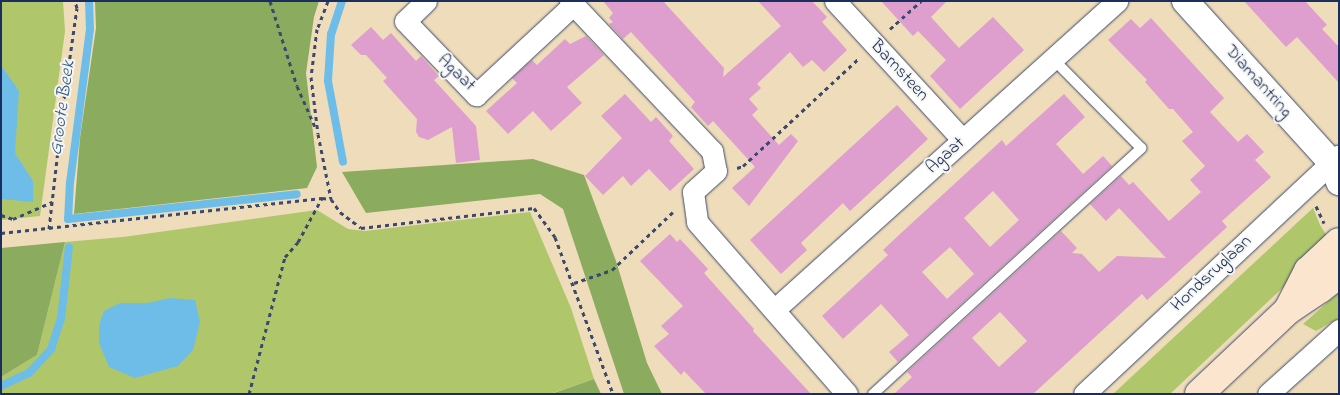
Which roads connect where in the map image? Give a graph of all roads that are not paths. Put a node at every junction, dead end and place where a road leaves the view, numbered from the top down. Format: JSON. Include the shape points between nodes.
{"nodes":[{"id":1,"x":426,"y":1,"type":"edge"},
{"id":2,"x":835,"y":1,"type":"edge"},
{"id":3,"x":1117,"y":1,"type":"edge"},
{"id":4,"x":1185,"y":1,"type":"edge"},
{"id":5,"x":571,"y":3,"type":"edge"},
{"id":6,"x":1053,"y":59,"type":"junction"},
{"id":7,"x":963,"y":140,"type":"junction"},
{"id":8,"x":1337,"y":166,"type":"edge"},
{"id":9,"x":1339,"y":242,"type":"edge"},
{"id":10,"x":1339,"y":274,"type":"edge"},
{"id":11,"x":774,"y":310,"type":"junction"},
{"id":12,"x":1287,"y":311,"type":"junction"},
{"id":13,"x":1339,"y":330,"type":"edge"},
{"id":14,"x":847,"y":394,"type":"edge"},
{"id":15,"x":873,"y":394,"type":"edge"},
{"id":16,"x":1084,"y":394,"type":"edge"},
{"id":17,"x":1199,"y":394,"type":"edge"},
{"id":18,"x":1268,"y":394,"type":"edge"}],
"edges":[{"from":1,"to":5,"type":"street","name":"Agaat","via":[[405,21],[476,95]]},
{"from":2,"to":7,"type":"street","name":"Barnsteen"},
{"from":3,"to":6,"type":"street","name":"Agaat"},
{"from":4,"to":8,"type":"street","name":"Diamantring"},
{"from":5,"to":11,"type":"street","name":"Agaat","via":[[712,151],[716,171],[693,192],[697,222]]},
{"from":6,"to":7,"type":"street","name":"Agaat"},
{"from":6,"to":15,"type":"lane","via":[[1141,148]]},
{"from":7,"to":11,"type":"street","name":"Agaat"},
{"from":8,"to":16,"type":"street","name":"Hondsruglaan"},
{"from":9,"to":12,"type":"main road","via":[[1308,272]]},
{"from":10,"to":12,"type":"main road"},
{"from":11,"to":14,"type":"street"},
{"from":12,"to":17,"type":"main road"},
{"from":13,"to":18,"type":"street"}]}
